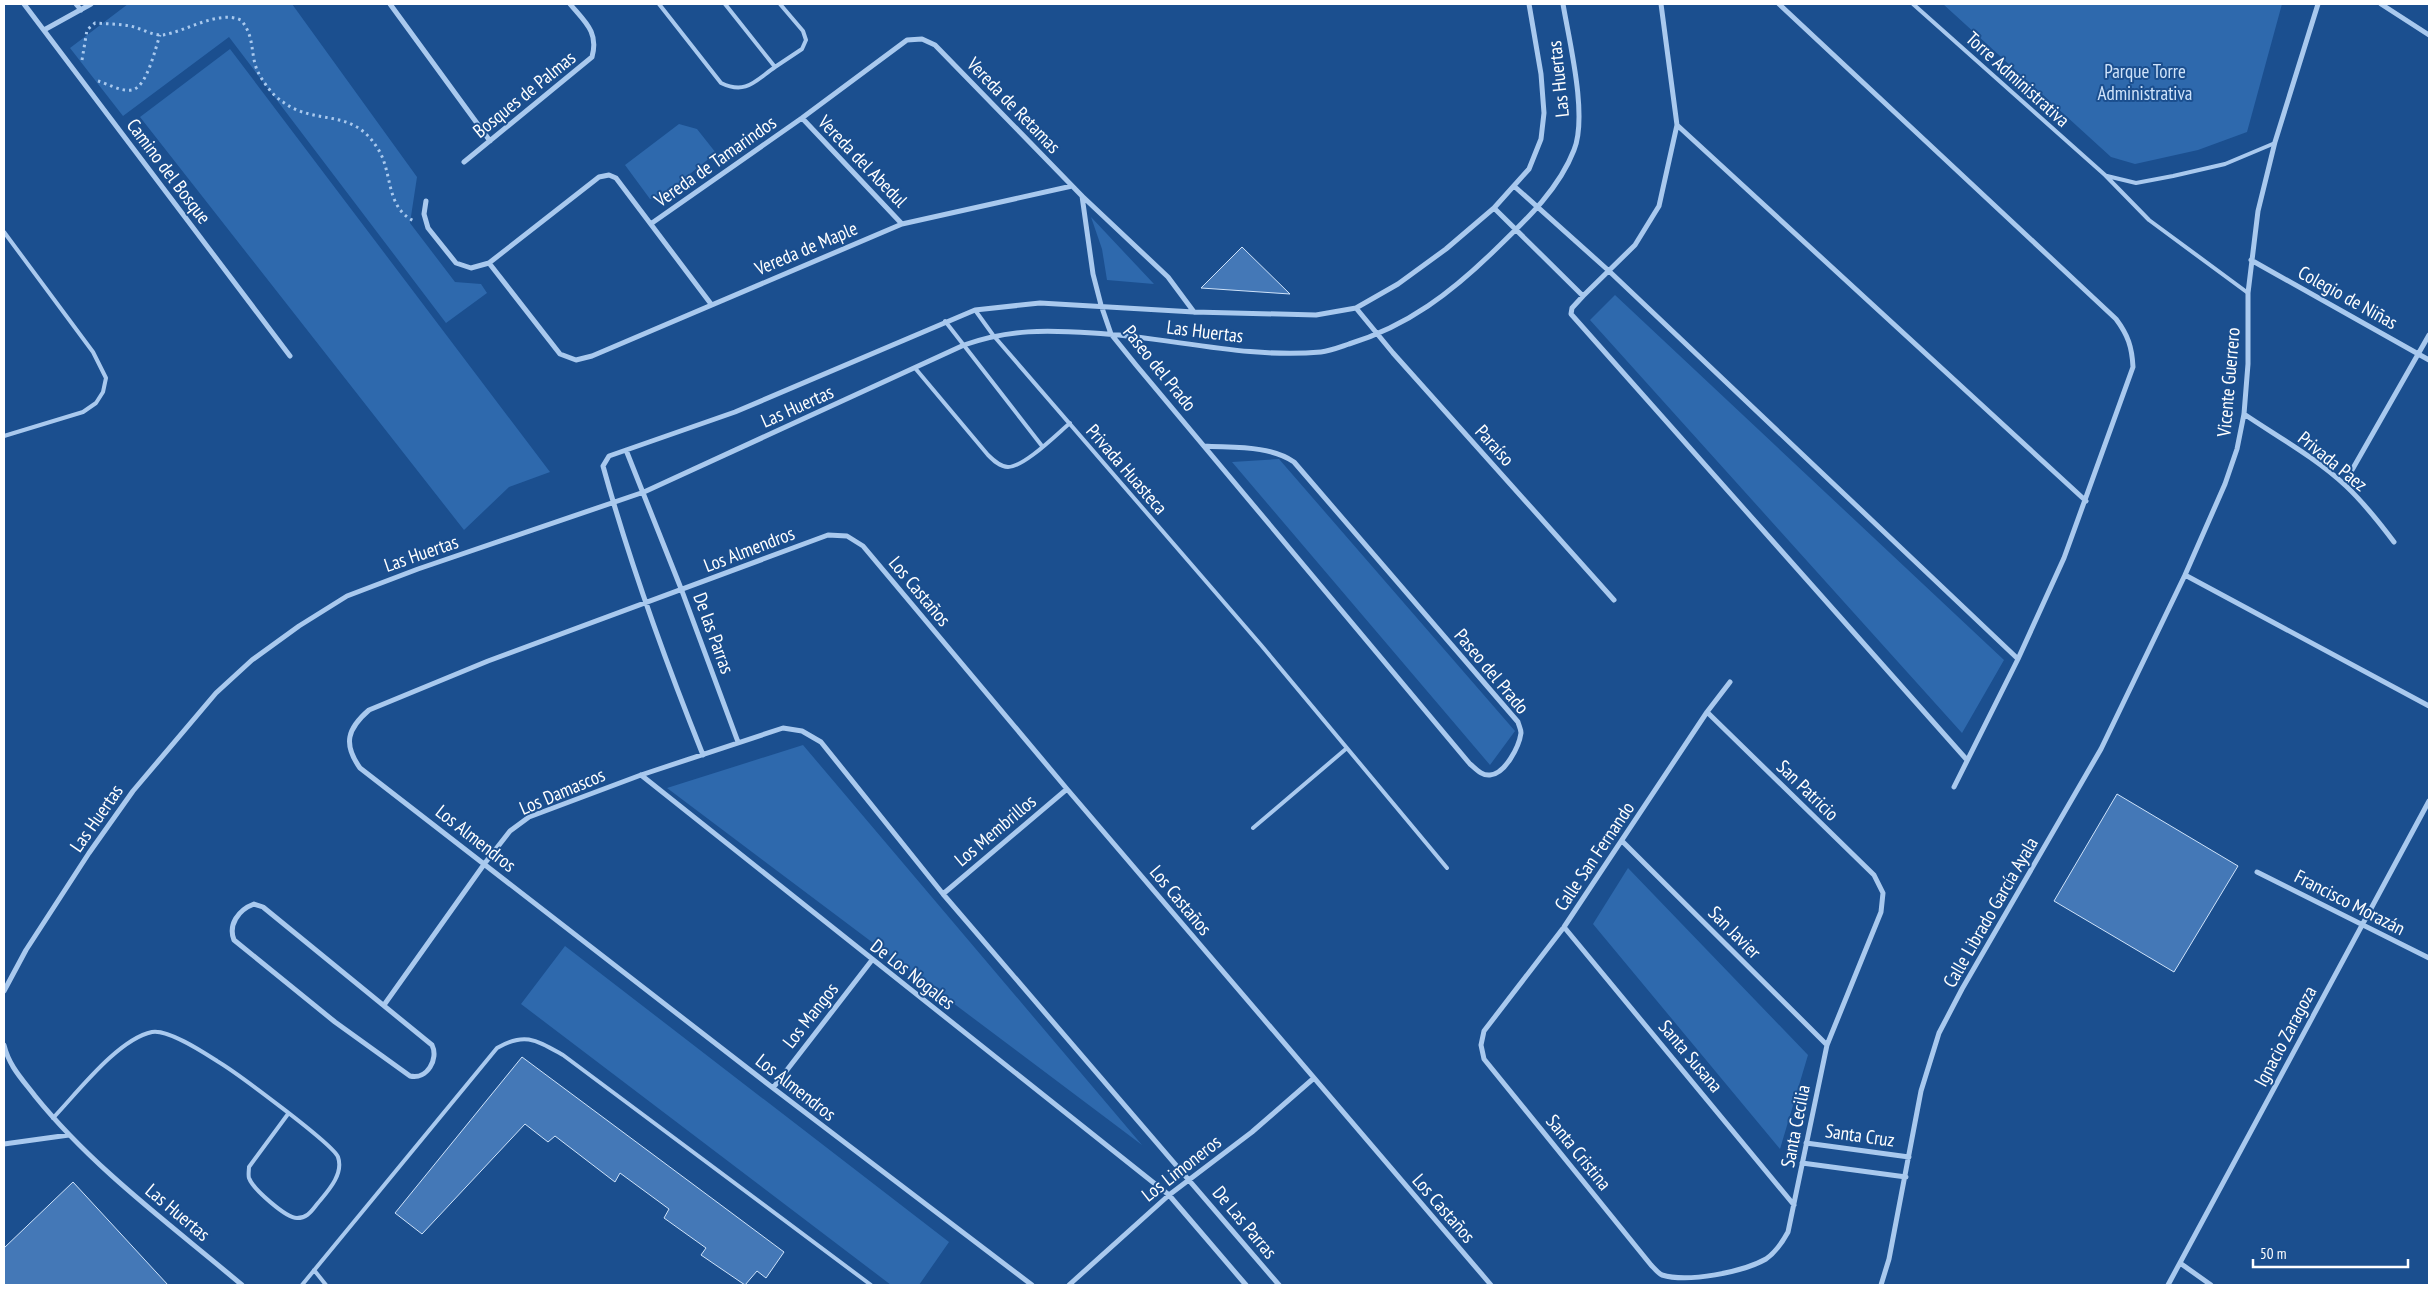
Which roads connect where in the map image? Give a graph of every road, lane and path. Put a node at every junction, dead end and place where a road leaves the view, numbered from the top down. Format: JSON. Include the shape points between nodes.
{"nodes":[{"id":1,"x":24,"y":4,"type":"edge"},
{"id":2,"x":76,"y":4,"type":"edge"},
{"id":3,"x":91,"y":4,"type":"edge"},
{"id":4,"x":390,"y":4,"type":"edge"},
{"id":5,"x":570,"y":4,"type":"edge"},
{"id":6,"x":659,"y":4,"type":"edge"},
{"id":7,"x":725,"y":4,"type":"edge"},
{"id":8,"x":780,"y":4,"type":"edge"},
{"id":9,"x":1529,"y":4,"type":"edge"},
{"id":10,"x":1563,"y":4,"type":"edge"},
{"id":11,"x":1661,"y":4,"type":"edge"},
{"id":12,"x":1779,"y":4,"type":"edge"},
{"id":13,"x":1913,"y":4,"type":"edge"},
{"id":14,"x":2318,"y":4,"type":"edge"},
{"id":15,"x":2381,"y":4,"type":"edge"},
{"id":16,"x":81,"y":10,"type":"junction"},
{"id":17,"x":44,"y":30,"type":"junction"},
{"id":18,"x":2429,"y":35,"type":"edge"},
{"id":19,"x":160,"y":36,"type":"junction"},
{"id":20,"x":922,"y":39,"type":"joint"},
{"id":21,"x":775,"y":67,"type":"junction"},
{"id":22,"x":87,"y":75,"type":"junction"},
{"id":23,"x":81,"y":79,"type":"junction"},
{"id":24,"x":802,"y":118,"type":"junction"},
{"id":25,"x":1677,"y":126,"type":"junction"},
{"id":26,"x":490,"y":141,"type":"junction"},
{"id":27,"x":2275,"y":142,"type":"junction"},
{"id":28,"x":464,"y":162,"type":"dead end"},
{"id":29,"x":2105,"y":175,"type":"junction"},
{"id":30,"x":1072,"y":186,"type":"junction"},
{"id":31,"x":1514,"y":186,"type":"junction"},
{"id":32,"x":1082,"y":196,"type":"junction"},
{"id":33,"x":426,"y":201,"type":"dead end"},
{"id":34,"x":1537,"y":206,"type":"junction"},
{"id":35,"x":1494,"y":208,"type":"junction"},
{"id":36,"x":652,"y":223,"type":"junction"},
{"id":37,"x":902,"y":224,"type":"junction"},
{"id":38,"x":428,"y":228,"type":"junction"},
{"id":39,"x":1515,"y":231,"type":"junction"},
{"id":40,"x":4,"y":232,"type":"edge"},
{"id":41,"x":2251,"y":260,"type":"junction"},
{"id":42,"x":489,"y":263,"type":"junction"},
{"id":43,"x":1609,"y":271,"type":"junction"},
{"id":44,"x":2248,"y":294,"type":"junction"},
{"id":45,"x":1583,"y":296,"type":"junction"},
{"id":46,"x":711,"y":304,"type":"junction"},
{"id":47,"x":1101,"y":305,"type":"junction"},
{"id":48,"x":1356,"y":308,"type":"junction"},
{"id":49,"x":975,"y":310,"type":"junction"},
{"id":50,"x":1194,"y":312,"type":"junction"},
{"id":51,"x":945,"y":321,"type":"junction"},
{"id":52,"x":1111,"y":334,"type":"junction"},
{"id":53,"x":993,"y":335,"type":"junction"},
{"id":54,"x":1378,"y":335,"type":"junction"},
{"id":55,"x":2429,"y":335,"type":"edge"},
{"id":56,"x":964,"y":345,"type":"junction"},
{"id":57,"x":2419,"y":354,"type":"junction"},
{"id":58,"x":290,"y":356,"type":"dead end"},
{"id":59,"x":2429,"y":360,"type":"edge"},
{"id":60,"x":915,"y":368,"type":"junction"},
{"id":61,"x":2244,"y":414,"type":"junction"},
{"id":62,"x":1070,"y":423,"type":"junction"},
{"id":63,"x":4,"y":436,"type":"edge"},
{"id":64,"x":1042,"y":446,"type":"junction"},
{"id":65,"x":1204,"y":446,"type":"junction"},
{"id":66,"x":626,"y":450,"type":"junction"},
{"id":67,"x":2344,"y":484,"type":"junction"},
{"id":68,"x":644,"y":492,"type":"junction"},
{"id":69,"x":2086,"y":501,"type":"junction"},
{"id":70,"x":614,"y":504,"type":"junction"},
{"id":71,"x":847,"y":536,"type":"joint"},
{"id":72,"x":2394,"y":542,"type":"dead end"},
{"id":73,"x":2185,"y":575,"type":"junction"},
{"id":74,"x":682,"y":591,"type":"junction"},
{"id":75,"x":1614,"y":600,"type":"dead end"},
{"id":76,"x":648,"y":603,"type":"junction"},
{"id":77,"x":2018,"y":659,"type":"junction"},
{"id":78,"x":1730,"y":682,"type":"dead end"},
{"id":79,"x":2429,"y":706,"type":"edge"},
{"id":80,"x":1707,"y":712,"type":"junction"},
{"id":81,"x":738,"y":742,"type":"junction"},
{"id":82,"x":1347,"y":748,"type":"junction"},
{"id":83,"x":703,"y":755,"type":"junction"},
{"id":84,"x":1967,"y":760,"type":"junction"},
{"id":85,"x":641,"y":776,"type":"junction"},
{"id":86,"x":1954,"y":787,"type":"dead end"},
{"id":87,"x":1066,"y":789,"type":"junction"},
{"id":88,"x":2429,"y":801,"type":"edge"},
{"id":89,"x":1253,"y":828,"type":"dead end"},
{"id":90,"x":1622,"y":841,"type":"junction"},
{"id":91,"x":485,"y":863,"type":"junction"},
{"id":92,"x":1447,"y":868,"type":"dead end"},
{"id":93,"x":2257,"y":872,"type":"dead end"},
{"id":94,"x":1883,"y":893,"type":"joint"},
{"id":95,"x":943,"y":894,"type":"junction"},
{"id":96,"x":2362,"y":926,"type":"junction"},
{"id":97,"x":1564,"y":927,"type":"junction"},
{"id":98,"x":2429,"y":958,"type":"edge"},
{"id":99,"x":872,"y":960,"type":"junction"},
{"id":100,"x":4,"y":991,"type":"edge"},
{"id":101,"x":384,"y":1005,"type":"junction"},
{"id":102,"x":4,"y":1045,"type":"edge"},
{"id":103,"x":1481,"y":1045,"type":"joint"},
{"id":104,"x":1827,"y":1045,"type":"junction"},
{"id":105,"x":1314,"y":1078,"type":"junction"},
{"id":106,"x":773,"y":1088,"type":"junction"},
{"id":107,"x":288,"y":1114,"type":"junction"},
{"id":108,"x":53,"y":1118,"type":"junction"},
{"id":109,"x":69,"y":1135,"type":"junction"},
{"id":110,"x":1806,"y":1142,"type":"junction"},
{"id":111,"x":4,"y":1144,"type":"edge"},
{"id":112,"x":1909,"y":1157,"type":"junction"},
{"id":113,"x":1802,"y":1163,"type":"junction"},
{"id":114,"x":1906,"y":1177,"type":"junction"},
{"id":115,"x":1189,"y":1179,"type":"junction"},
{"id":116,"x":1169,"y":1194,"type":"junction"},
{"id":117,"x":1794,"y":1205,"type":"junction"},
{"id":118,"x":2180,"y":1263,"type":"junction"},
{"id":119,"x":314,"y":1270,"type":"junction"},
{"id":120,"x":1661,"y":1275,"type":"joint"},
{"id":121,"x":242,"y":1285,"type":"edge"},
{"id":122,"x":302,"y":1285,"type":"edge"},
{"id":123,"x":326,"y":1285,"type":"edge"},
{"id":124,"x":870,"y":1285,"type":"edge"},
{"id":125,"x":1032,"y":1285,"type":"edge"},
{"id":126,"x":1068,"y":1285,"type":"edge"},
{"id":127,"x":1246,"y":1285,"type":"edge"},
{"id":128,"x":1279,"y":1285,"type":"edge"},
{"id":129,"x":1491,"y":1285,"type":"edge"},
{"id":130,"x":1881,"y":1285,"type":"edge"},
{"id":131,"x":2168,"y":1285,"type":"edge"},
{"id":132,"x":2211,"y":1285,"type":"edge"}],
"edges":[{"from":1,"to":17,"type":"street","name":"Camino del Bosque"},
{"from":2,"to":16,"type":"street"},
{"from":3,"to":16,"type":"street"},
{"from":4,"to":26,"type":"street"},
{"from":5,"to":26,"type":"street","name":"Bosques de Palmas","via":[[593,33],[596,45],[592,57]]},
{"from":6,"to":21,"type":"lane","via":[[721,83],[733,89],[745,88]]},
{"from":7,"to":21,"type":"lane"},
{"from":8,"to":21,"type":"lane","via":[[803,31],[806,40],[802,49]]},
{"from":9,"to":31,"type":"street","name":"Las Huertas","via":[[1541,74],[1542,139],[1529,169]]},
{"from":10,"to":34,"type":"street","name":"Las Huertas","via":[[1579,113],[1575,148],[1559,181]]},
{"from":11,"to":25,"type":"street"},
{"from":12,"to":69,"type":"street","via":[[2116,319],[2127,333],[2133,367]]},
{"from":13,"to":29,"type":"lane","name":"Torre Administrativa"},
{"from":14,"to":27,"type":"street","name":"Vicente Guerrero"},
{"from":15,"to":18,"type":"street"},
{"from":16,"to":17,"type":"street"},
{"from":17,"to":23,"type":"street","name":"Camino del Bosque"},
{"from":19,"to":22,"type":"path","via":[[145,79],[138,88],[122,89]]},
{"from":19,"to":22,"type":"path","via":[[131,26],[95,23],[90,26],[81,67]]},
{"from":19,"to":38,"type":"path","via":[[208,21],[229,17],[241,20],[249,32],[257,70],[272,92],[281,101],[304,113],[356,125],[386,162],[392,194],[404,216]]},
{"from":20,"to":24,"type":"street","name":"Vereda de Tamarindos","via":[[906,40]]},
{"from":20,"to":30,"type":"street","name":"Vereda de Retamas","via":[[935,45]]},
{"from":22,"to":23,"type":"path"},
{"from":23,"to":58,"type":"street","name":"Camino del Bosque"},
{"from":24,"to":36,"type":"street","name":"Vereda de Tamarindos"},
{"from":24,"to":37,"type":"street","name":"Vereda del Abedul"},
{"from":25,"to":43,"type":"street","via":[[1659,206],[1635,245]]},
{"from":25,"to":69,"type":"street"},
{"from":26,"to":28,"type":"street","name":"Bosques de Palmas"},
{"from":27,"to":29,"type":"lane","name":"Torre Administrativa","via":[[2225,164],[2173,176],[2136,183]]},
{"from":27,"to":41,"type":"street","name":"Vicente Guerrero","via":[[2258,211]]},
{"from":29,"to":44,"type":"lane","name":"Torre Administrativa","via":[[2149,220]]},
{"from":30,"to":32,"type":"street","name":"Vereda de Retamas"},
{"from":30,"to":37,"type":"street","name":"Vereda de Maple"},
{"from":31,"to":34,"type":"street"},
{"from":31,"to":35,"type":"street","name":"Las Huertas"},
{"from":32,"to":47,"type":"street","via":[[1093,274]]},
{"from":32,"to":50,"type":"street","name":"Vereda de Retamas","via":[[1168,276]]},
{"from":33,"to":38,"type":"street","via":[[424,214]]},
{"from":34,"to":39,"type":"street","name":"Las Huertas"},
{"from":34,"to":43,"type":"street"},
{"from":35,"to":39,"type":"street"},
{"from":35,"to":48,"type":"street","name":"Las Huertas","via":[[1430,261]]},
{"from":36,"to":42,"type":"street","name":"Vereda de Tamarindos","via":[[616,178],[609,175],[599,177]]},
{"from":36,"to":46,"type":"street"},
{"from":37,"to":46,"type":"street","name":"Vereda de Maple"},
{"from":38,"to":42,"type":"street","via":[[456,263],[471,268]]},
{"from":39,"to":45,"type":"street"},
{"from":39,"to":54,"type":"street","name":"Las Huertas","via":[[1476,269],[1418,315]]},
{"from":40,"to":63,"type":"lane","via":[[93,352],[106,378],[96,403],[83,412]]},
{"from":41,"to":44,"type":"street","name":"Vicente Guerrero"},
{"from":41,"to":57,"type":"street","name":"Colegio de Niñas"},
{"from":42,"to":46,"type":"street","name":"Vereda de Maple","via":[[560,354],[576,360]]},
{"from":43,"to":45,"type":"street"},
{"from":43,"to":77,"type":"street"},
{"from":44,"to":61,"type":"street","name":"Vicente Guerrero"},
{"from":45,"to":84,"type":"street","via":[[1572,308],[1573,319]]},
{"from":47,"to":49,"type":"street","name":"Las Huertas","via":[[1040,303]]},
{"from":47,"to":50,"type":"street","name":"Las Huertas"},
{"from":47,"to":52,"type":"street","name":"Paseo del Prado"},
{"from":48,"to":50,"type":"street","name":"Las Huertas","via":[[1316,315]]},
{"from":48,"to":54,"type":"street","name":"Paraíso"},
{"from":49,"to":51,"type":"street","name":"Las Huertas"},
{"from":49,"to":53,"type":"lane","name":"Privada Huasteca"},
{"from":51,"to":56,"type":"lane"},
{"from":51,"to":66,"type":"street","name":"Las Huertas","via":[[735,412]]},
{"from":52,"to":53,"type":"street","name":"Las Huertas","via":[[1045,330]]},
{"from":52,"to":54,"type":"street","name":"Las Huertas","via":[[1278,354],[1323,352]]},
{"from":52,"to":65,"type":"street","name":"Paseo del Prado"},
{"from":53,"to":56,"type":"street","name":"Las Huertas"},
{"from":53,"to":62,"type":"lane","name":"Privada Huasteca"},
{"from":54,"to":75,"type":"street","name":"Paraíso"},
{"from":55,"to":57,"type":"street"},
{"from":56,"to":60,"type":"street","name":"Las Huertas"},
{"from":56,"to":64,"type":"lane"},
{"from":57,"to":59,"type":"street","name":"Colegio de Niñas"},
{"from":57,"to":67,"type":"street"},
{"from":60,"to":64,"type":"lane","via":[[998,464],[1009,467],[1021,463]]},
{"from":60,"to":68,"type":"street","name":"Las Huertas"},
{"from":61,"to":67,"type":"street","name":"Privada Paez"},
{"from":61,"to":73,"type":"street","name":"Vicente Guerrero","via":[[2225,484]]},
{"from":62,"to":64,"type":"lane"},
{"from":62,"to":82,"type":"lane","name":"Privada Huasteca"},
{"from":65,"to":65,"type":"street","name":"Paseo del Prado","via":[[1470,764],[1480,773],[1489,775],[1504,768],[1519,740],[1518,722],[1294,462],[1270,451]]},
{"from":66,"to":68,"type":"street","name":"De las Parras"},
{"from":66,"to":70,"type":"street","name":"Las Huertas","via":[[609,456],[603,466]]},
{"from":67,"to":72,"type":"street","name":"Privada Paez"},
{"from":68,"to":70,"type":"street","name":"Las Huertas"},
{"from":68,"to":74,"type":"street","name":"De las Parras"},
{"from":69,"to":77,"type":"street"},
{"from":70,"to":76,"type":"street"},
{"from":70,"to":100,"type":"street","name":"Las Huertas","via":[[347,596],[252,660],[216,693],[133,791],[26,950]]},
{"from":71,"to":74,"type":"street","name":"Los Almendros","via":[[828,535]]},
{"from":71,"to":87,"type":"street","name":"Los Castaños","via":[[863,546]]},
{"from":73,"to":79,"type":"street"},
{"from":73,"to":112,"type":"street","name":"Calle Librado García Ayala","via":[[2102,749],[1939,1033],[1921,1091]]},
{"from":74,"to":76,"type":"street","name":"Los Almendros"},
{"from":74,"to":81,"type":"street","name":"De las Parras"},
{"from":76,"to":83,"type":"street"},
{"from":76,"to":91,"type":"street","name":"Los Almendros","via":[[488,661],[369,710],[357,721],[350,734],[350,754],[360,768]]},
{"from":77,"to":84,"type":"street"},
{"from":78,"to":80,"type":"street","name":"Calle San Fernando"},
{"from":80,"to":90,"type":"street","name":"Calle San Fernando"},
{"from":80,"to":94,"type":"street","name":"San Patricio","via":[[1874,875]]},
{"from":81,"to":83,"type":"street","name":"Los Damascos"},
{"from":81,"to":95,"type":"street","name":"Los Damascos","via":[[783,728],[802,731],[820,742]]},
{"from":82,"to":89,"type":"lane"},
{"from":82,"to":92,"type":"lane","name":"Privada Huasteca"},
{"from":83,"to":85,"type":"street","name":"Los Damascos"},
{"from":84,"to":86,"type":"street"},
{"from":85,"to":91,"type":"street","name":"Los Damascos","via":[[529,817],[510,831]]},
{"from":85,"to":99,"type":"street","name":"De Los Nogales"},
{"from":87,"to":95,"type":"street","name":"Los Membrillos"},
{"from":87,"to":105,"type":"street","name":"Los Castaños"},
{"from":88,"to":96,"type":"street","name":"Ignacio Zaragoza"},
{"from":90,"to":97,"type":"street","name":"Calle San Fernando"},
{"from":90,"to":104,"type":"street","name":"San Javier"},
{"from":91,"to":101,"type":"street","name":"Los Damascos"},
{"from":91,"to":106,"type":"street","name":"Los Almendros"},
{"from":93,"to":96,"type":"street","name":"Francisco Morazán"},
{"from":94,"to":104,"type":"street","name":"Santa Cecilia","via":[[1882,912]]},
{"from":95,"to":115,"type":"street"},
{"from":96,"to":98,"type":"street","name":"Francisco Morazán"},
{"from":96,"to":118,"type":"street","name":"Ignacio Zaragoza"},
{"from":97,"to":103,"type":"street","name":"Calle San Fernando","via":[[1484,1032]]},
{"from":97,"to":117,"type":"street","name":"Santa Susana"},
{"from":99,"to":106,"type":"street","name":"Los Mangos"},
{"from":99,"to":116,"type":"street","name":"De Los Nogales"},
{"from":101,"to":101,"type":"street","via":[[263,907],[254,904],[246,907],[232,924],[234,940],[335,1022],[410,1076],[418,1078],[434,1061],[432,1045]]},
{"from":102,"to":108,"type":"street","name":"Las Huertas","via":[[8,1061]]},
{"from":103,"to":120,"type":"street","name":"Santa Cristina","via":[[1484,1059]]},
{"from":104,"to":110,"type":"street","name":"Santa Cecilia"},
{"from":105,"to":115,"type":"street","name":"Los Limoneros","via":[[1252,1132]]},
{"from":105,"to":129,"type":"street","name":"Los Castaños"},
{"from":106,"to":125,"type":"street","name":"Los Almendros"},
{"from":107,"to":107,"type":"lane","via":[[329,1145],[338,1156],[339,1170],[328,1191],[307,1216],[297,1218],[287,1216],[254,1186],[249,1177],[249,1167]]},
{"from":107,"to":108,"type":"lane","via":[[217,1061],[172,1036],[153,1032],[134,1038],[119,1049]]},
{"from":108,"to":109,"type":"street","name":"Las Huertas"},
{"from":109,"to":111,"type":"street"},
{"from":109,"to":121,"type":"street","name":"Las Huertas","via":[[96,1162]]},
{"from":110,"to":112,"type":"street","name":"Santa Cruz"},
{"from":110,"to":113,"type":"street","name":"Santa Cecilia"},
{"from":112,"to":114,"type":"street","name":"Calle Librado García Ayala"},
{"from":113,"to":114,"type":"street","name":"Santa Cruz"},
{"from":113,"to":117,"type":"street","name":"Santa Cecilia"},
{"from":114,"to":130,"type":"street","name":"Calle Librado García Ayala","via":[[1890,1259]]},
{"from":115,"to":116,"type":"street","name":"Los Limoneros"},
{"from":115,"to":128,"type":"street","name":"De Las Parras"},
{"from":116,"to":126,"type":"street","name":"Los Limoneros"},
{"from":116,"to":127,"type":"street"},
{"from":117,"to":120,"type":"street","name":"Santa Cecilia","via":[[1788,1232],[1780,1247],[1765,1259],[1733,1271],[1698,1277]]},
{"from":118,"to":131,"type":"street","name":"Ignacio Zaragoza"},
{"from":118,"to":132,"type":"street"},
{"from":119,"to":122,"type":"lane"},
{"from":119,"to":123,"type":"lane"},
{"from":119,"to":124,"type":"lane","via":[[497,1048],[513,1039],[536,1040],[563,1055]]}]}
